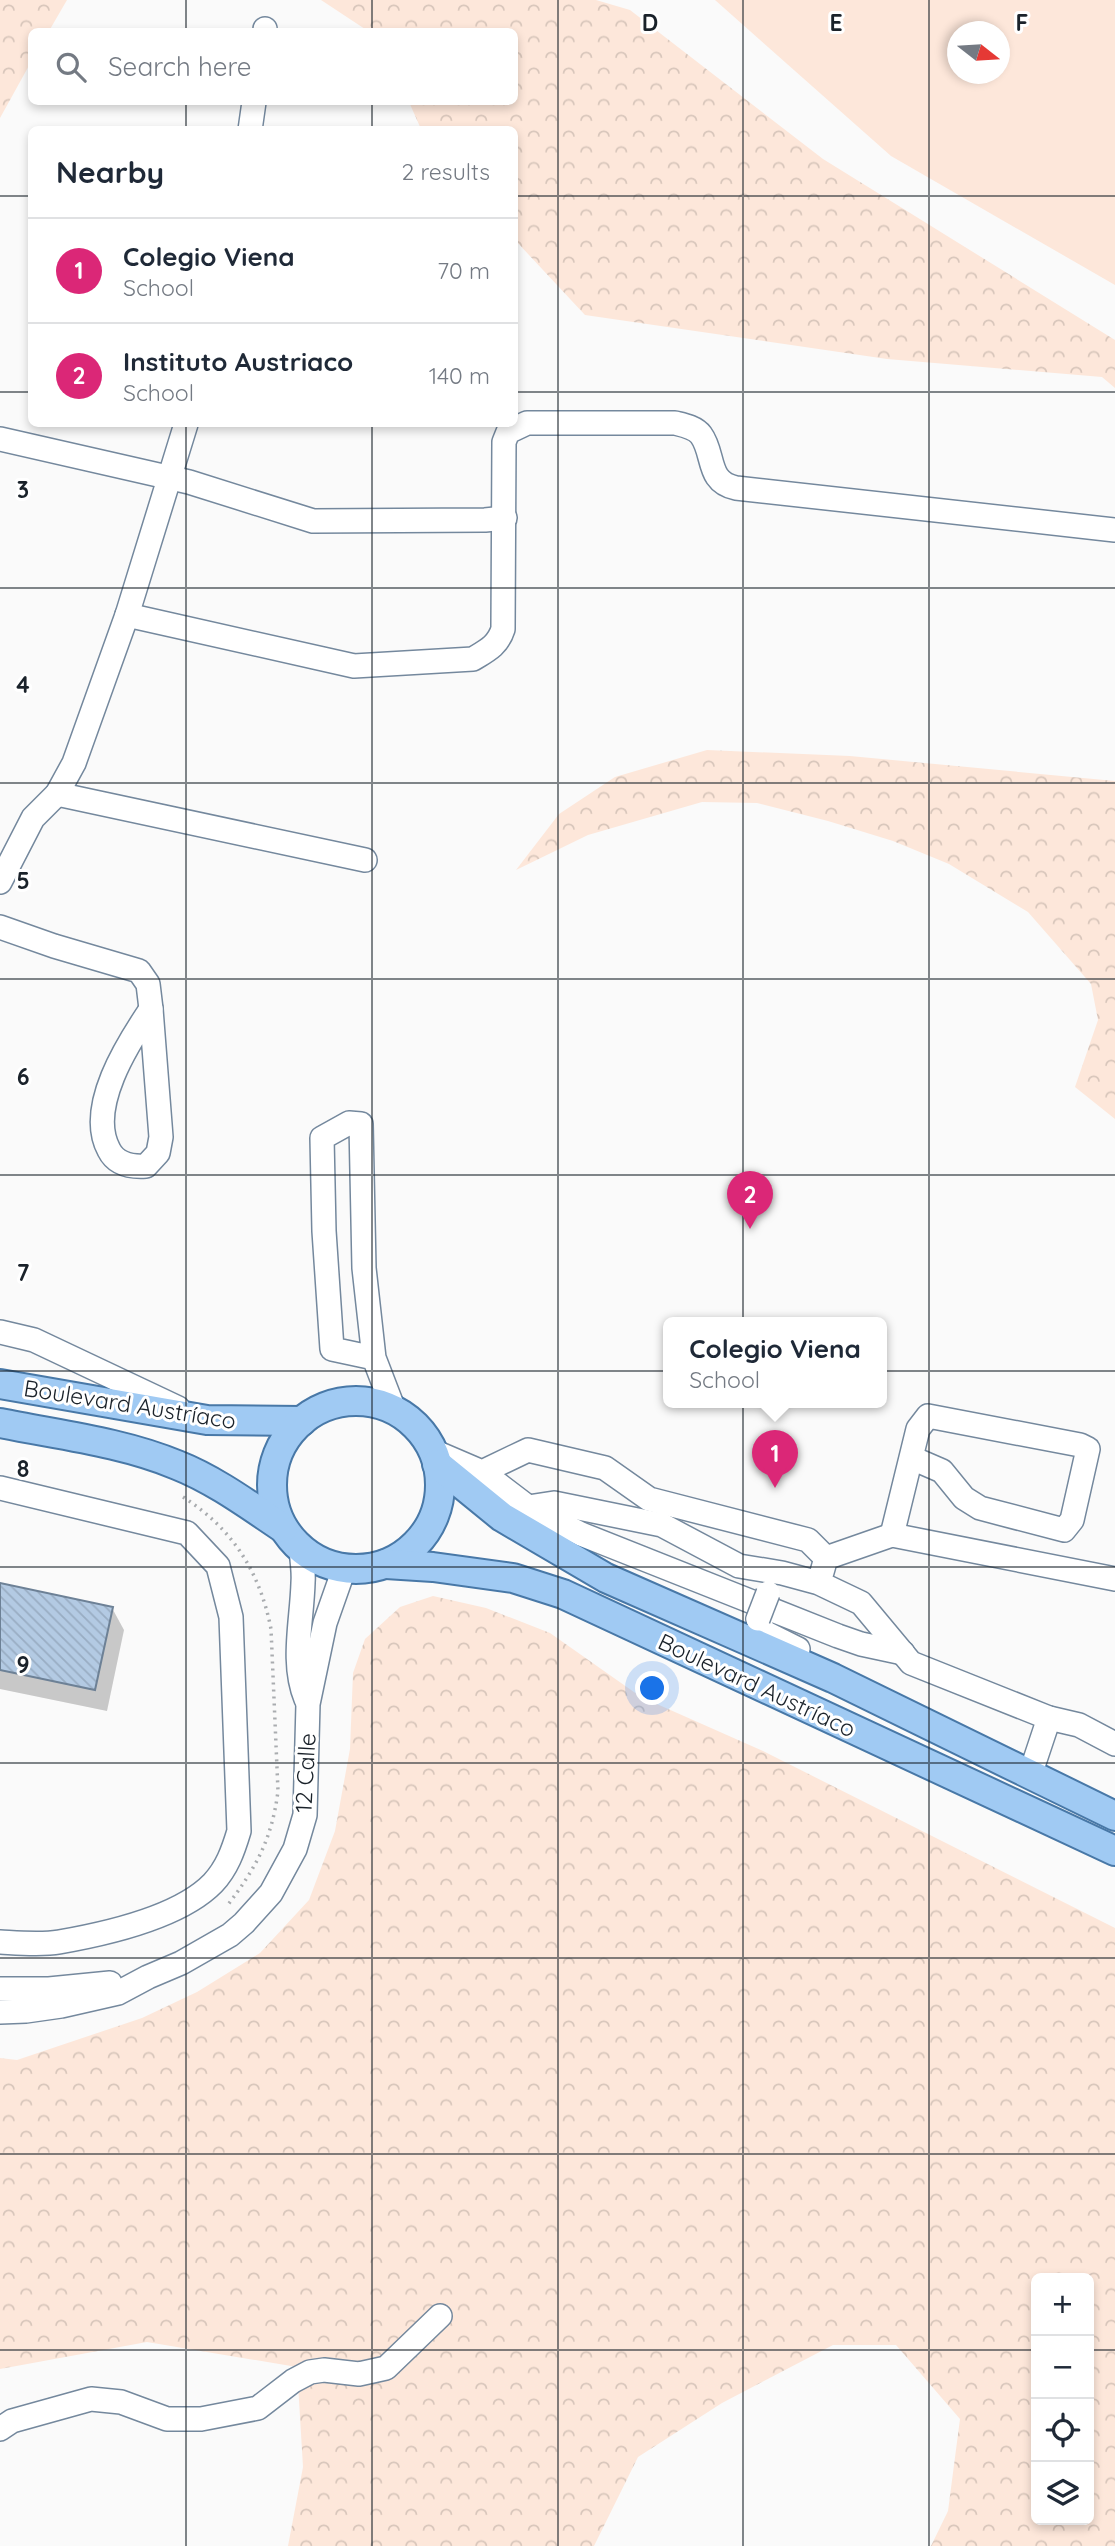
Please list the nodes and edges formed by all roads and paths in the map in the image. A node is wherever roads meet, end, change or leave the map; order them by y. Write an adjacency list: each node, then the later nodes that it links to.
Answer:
1 (254, 105): 2 (street)
2 (251, 126)
3 (518, 426): 9 (street)
4 (185, 427): 7 (street)
5 (516, 427): 8 (street)
6 (0, 439): 7 (street)
7 (170, 478): 8 (street); 10 (street)
8 (505, 518): 10 (street)
9 (1115, 530)
10 (127, 615): 11 (street)
11 (57, 794): 12 (street); 13 (street)
12 (365, 860)
13 (0, 882)
14 (0, 928): 15 (street)
15 (151, 1009): 15 (street)
16 (0, 1332): 20 (street)
17 (374, 1358): 17 (street); 19 (street)
18 (0, 1384): 20 (main road, Boulevard Austríaco)
19 (394, 1410): 21 (main road); 23 (main road)
20 (207, 1420): 21 (main road, Boulevard Austríaco)
21 (302, 1420): 30 (main road)
22 (0, 1423): 30 (main road, Boulevard Austríaco)
23 (435, 1458): 25 (street); 32 (main road); 38 (main road, Boulevard Austríaco)
24 (912, 1458): 24 (street); 29 (street)
25 (482, 1472): 28 (street); 31 (street)
26 (0, 1488): 46 (street)
27 (183, 1497): 45 (path)
28 (528, 1507): 34 (street); 37 (street)
29 (892, 1535): 31 (street); 35 (street)
30 (292, 1539): 33 (main road); 39 (street, 12 Calle)
31 (826, 1558): 36 (street)
32 (386, 1564): 33 (main road); 44 (main road, Boulevard Austríaco)
33 (344, 1569): 39 (street, 12 Calle)
34 (782, 1573): 36 (street); 38 (street, bridge)
35 (1115, 1579)
36 (819, 1583): 37 (street)
37 (903, 1653): 40 (street)
38 (833, 1678): 42 (main road, Boulevard Austríaco)
39 (309, 1704): 47 (street, 12 Calle)
40 (1049, 1718): 41 (street); 42 (street)
41 (1115, 1744)
42 (1030, 1774): 43 (main road, Boulevard Austríaco)
43 (1115, 1816)
44 (1115, 1851)
45 (226, 1907)
46 (0, 1942)
47 (148, 1977): 48 (street, 12 Calle); 49 (street, 12 Calle)
48 (0, 1989)
49 (0, 2012)
50 (440, 2316): 51 (street)
51 (0, 2430)

